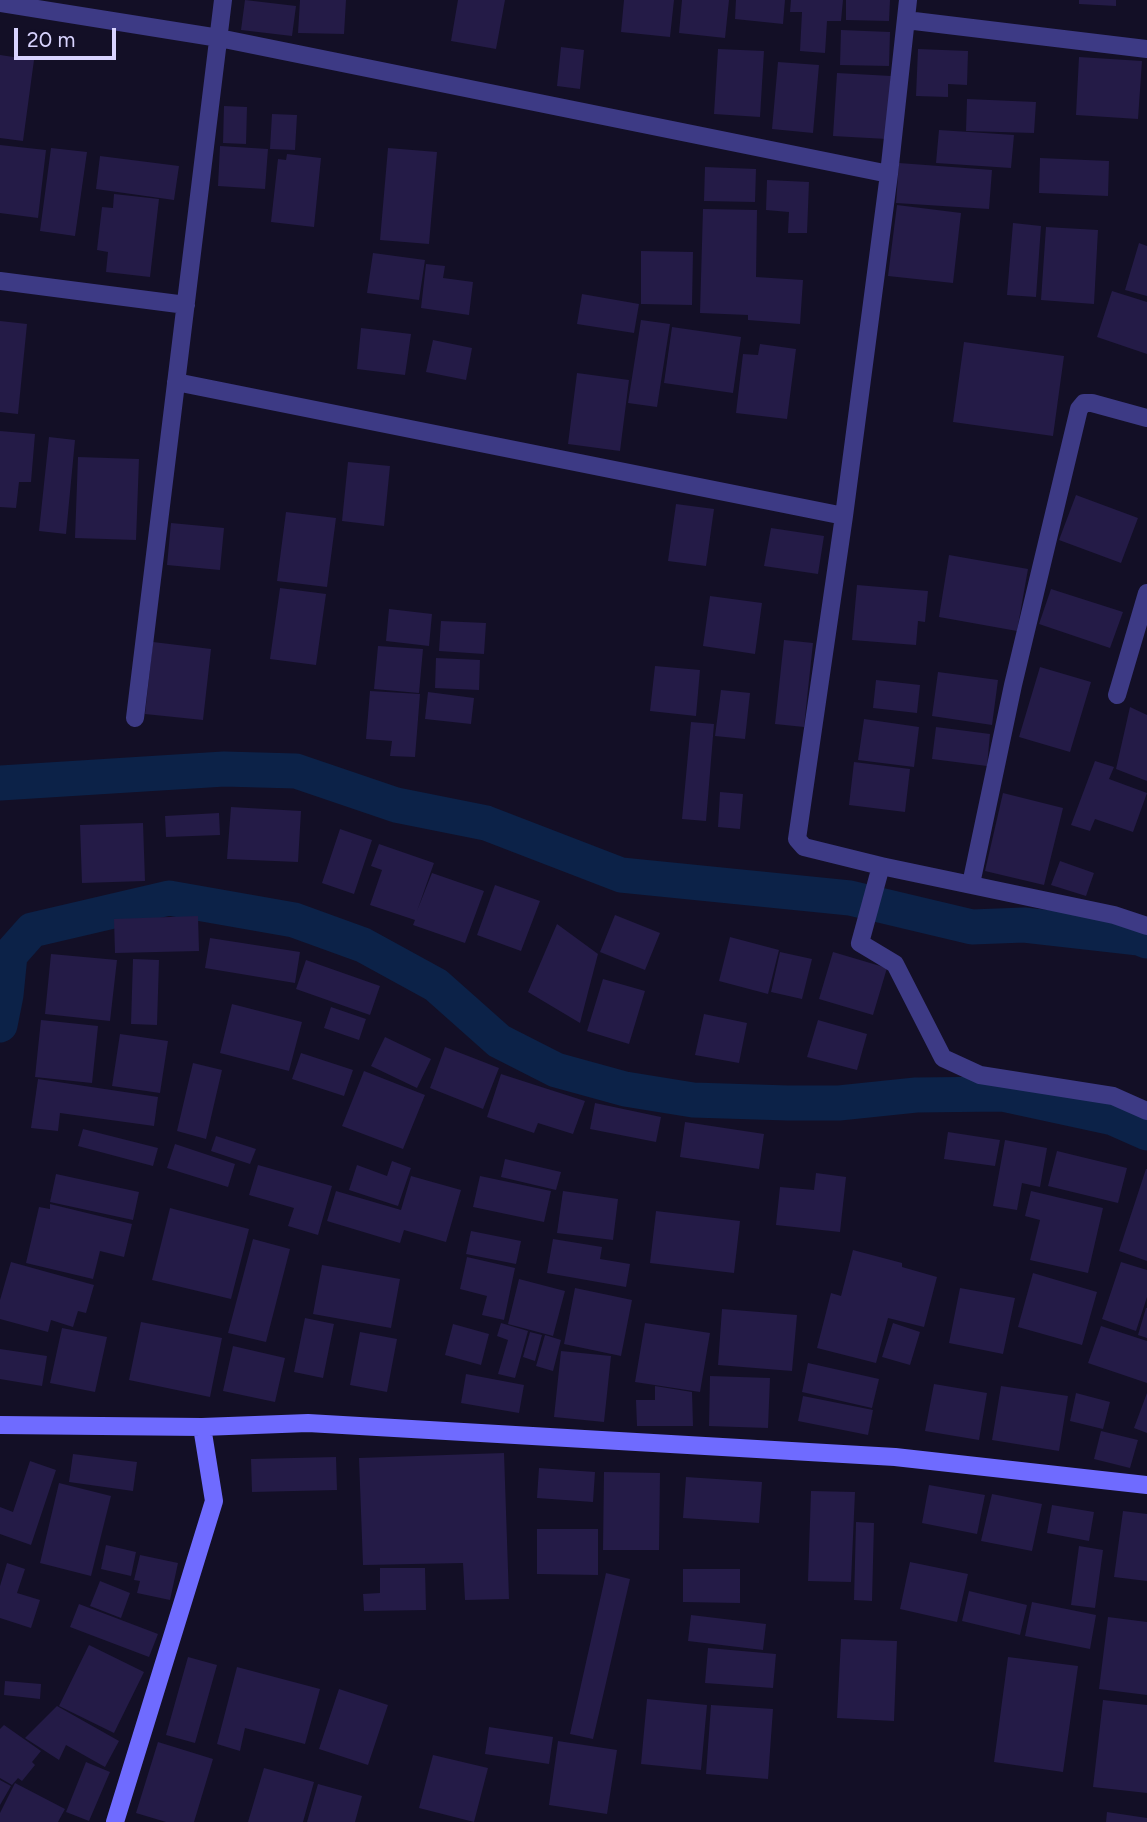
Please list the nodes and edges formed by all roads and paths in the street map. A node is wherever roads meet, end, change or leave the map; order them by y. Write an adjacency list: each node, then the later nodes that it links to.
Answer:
1 (223, 0): 5 (street)
2 (908, 0): 4 (street)
3 (0, 4): 5 (street)
4 (906, 20): 6 (street); 7 (street)
5 (219, 38): 7 (street); 9 (street)
6 (1147, 48)
7 (889, 174): 12 (street)
8 (0, 281): 9 (street)
9 (186, 305): 10 (street)
10 (176, 382): 12 (street); 15 (street)
11 (1147, 418): 17 (street)
12 (844, 516): 16 (street)
13 (1147, 593): 14 (street)
14 (1117, 695)
15 (135, 718)
16 (881, 866): 17 (street); 19 (street)
17 (971, 884): 18 (street)
18 (1147, 926)
19 (1147, 1111)
20 (0, 1424): 21 (main road)
21 (202, 1427): 22 (main road); 23 (main road)
22 (1147, 1485)
23 (115, 1822)

